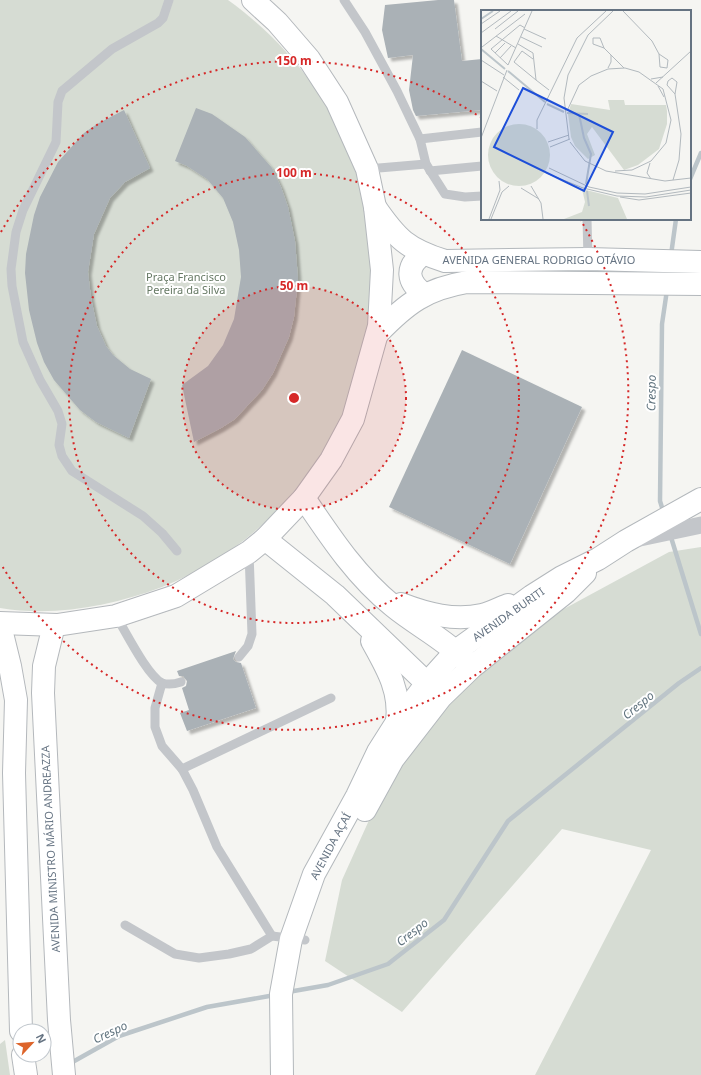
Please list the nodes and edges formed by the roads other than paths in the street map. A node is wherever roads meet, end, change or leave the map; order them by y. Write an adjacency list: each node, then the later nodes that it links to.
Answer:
1 (169, 0): 23 (lane)
2 (254, 0): 8 (main road)
3 (344, 0): 5 (lane)
4 (481, 132): 5 (lane)
5 (420, 139): 7 (lane)
6 (481, 166): 7 (lane)
7 (428, 167): 8 (lane); 9 (lane)
8 (367, 169): 10 (main road)
9 (481, 196)
10 (375, 207): 12 (main road, AVENIDA GENERAL RODRIGO OTÁVIO); 17 (main road)
11 (587, 220): 13 (lane)
12 (423, 254): 13 (main road, AVENIDA GENERAL RODRIGO OTÁVIO); 16 (main road)
13 (588, 259): 14 (main road, AVENIDA GENERAL RODRIGO OTÁVIO)
14 (701, 262)
15 (701, 284): 16 (main road)
16 (424, 294): 17 (main road)
17 (378, 333): 18 (main road)
18 (304, 498): 22 (main road); 25 (main road)
19 (701, 499): 21 (main road, AVENIDA BURITI)
20 (701, 526): 21 (street)
21 (626, 541): 24 (main road, AVENIDA BURITI)
22 (257, 546): 27 (main road); 28 (main road); 32 (lane)
23 (177, 551)
24 (598, 559): 26 (main road, AVENIDA BURITI); 33 (main road, AVENIDA BURITI)
25 (381, 595): 26 (main road); 31 (main road)
26 (532, 596): 31 (main road, AVENIDA BURITI)
27 (116, 616): 30 (main road); 35 (lane)
28 (360, 619): 36 (main road); 38 (main road)
29 (0, 624): 30 (main road); 42 (main road)
30 (54, 625): 45 (main road, AVENIDA MINISTRO MÁRIO ANDREAZZA)
31 (456, 651): 33 (main road); 36 (main road, AVENIDA BURITI)
32 (239, 657)
33 (472, 667): 36 (main road, AVENIDA BURITI)
34 (181, 682): 35 (lane)
35 (162, 683): 39 (lane)
36 (434, 690): 38 (main road, AVENIDA AÇAÍ); 41 (main road, AVENIDA AÇAÍ)
37 (332, 698): 39 (lane)
38 (397, 722): 41 (main road, AVENIDA AÇAÍ)
39 (182, 769): 41 (lane)
40 (125, 925): 41 (lane)
41 (289, 938): 46 (main road, AVENIDA AÇAÍ); 47 (main road, AVENIDA AÇAÍ)
42 (21, 1023)
43 (24, 1063): 44 (main road)
44 (26, 1075)
45 (64, 1075)
46 (282, 1075)
47 (296, 1075)

